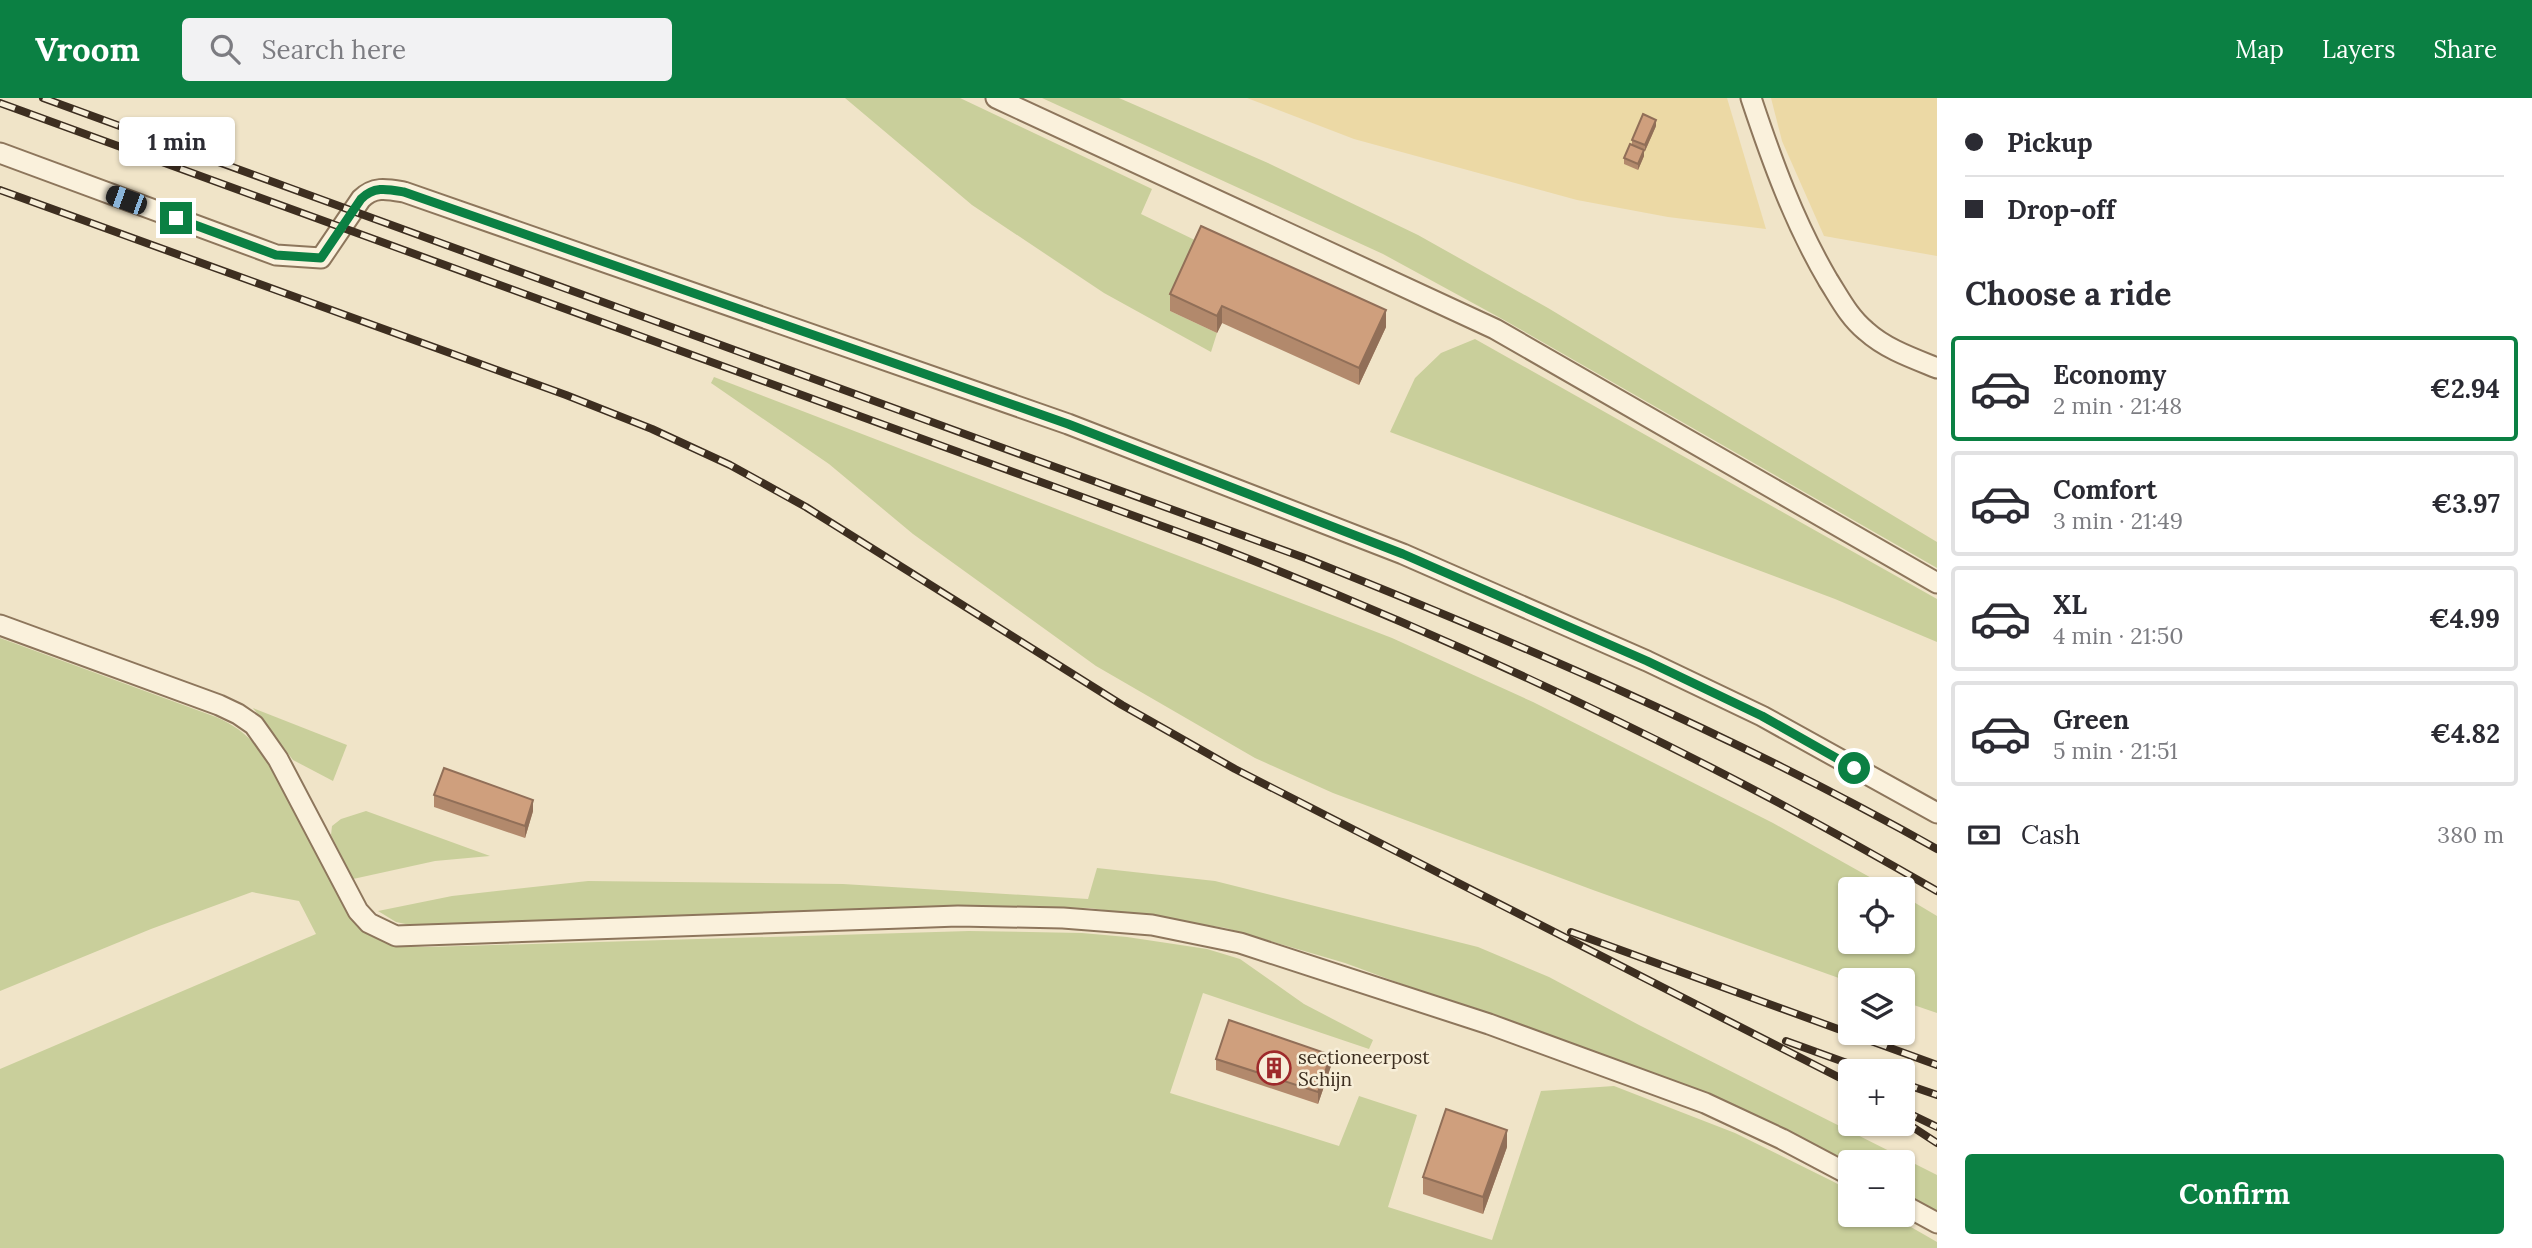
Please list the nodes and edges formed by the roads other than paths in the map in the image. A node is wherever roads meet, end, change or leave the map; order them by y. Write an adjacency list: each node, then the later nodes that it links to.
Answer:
1 (996, 98): 5 (lane)
2 (1751, 98): 4 (lane)
3 (0, 153): 7 (lane)
4 (1937, 368)
5 (1937, 583)
6 (0, 625): 8 (lane)
7 (1937, 813)
8 (1838, 1169)
9 (1915, 1210): 10 (lane)
10 (1937, 1223)

